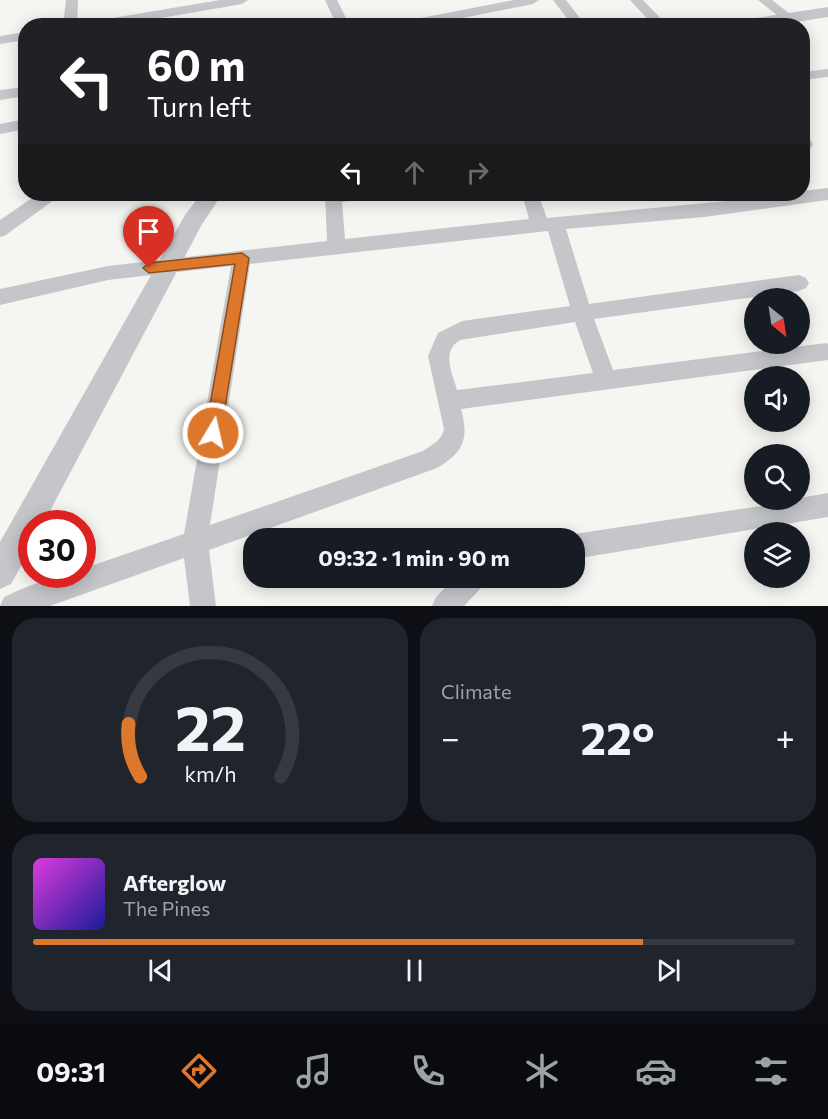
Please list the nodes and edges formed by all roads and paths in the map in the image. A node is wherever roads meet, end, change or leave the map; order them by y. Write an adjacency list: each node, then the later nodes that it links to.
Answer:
1 (72, 0): 10 (street)
2 (243, 0): 11 (street)
3 (331, 0): 12 (street)
4 (533, 0): 13 (street)
5 (559, 0): 14 (street)
6 (636, 0): 15 (street)
7 (764, 0): 9 (street)
8 (828, 12): 9 (street)
9 (788, 17): 16 (street)
10 (71, 18)
11 (136, 18)
12 (340, 18)
13 (441, 18)
14 (574, 18)
15 (654, 18)
16 (782, 18)
17 (18, 37): 18 (street)
18 (0, 40)
19 (828, 73): 20 (street)
20 (810, 75)
21 (18, 92): 22 (street)
22 (0, 95)
23 (18, 126): 24 (street)
24 (0, 129)
25 (828, 194): 26 (street)
26 (810, 197)
27 (38, 201): 33 (street)
28 (207, 201): 36 (street)
29 (333, 201): 34 (street)
30 (534, 201): 32 (street)
31 (780, 201): 32 (street)
32 (548, 224): 34 (street); 39 (street)
33 (0, 230)
34 (336, 247): 35 (street)
35 (242, 258): 36 (street); 44 (street)
36 (170, 266): 38 (street); 46 (street)
37 (799, 283): 39 (street)
38 (0, 297)
39 (582, 313): 41 (street); 42 (street)
40 (826, 352): 41 (street)
41 (606, 381): 42 (street)
42 (449, 401): 44 (street)
43 (828, 505): 45 (street)
44 (195, 542): 48 (street); 49 (street)
45 (585, 545)
46 (0, 573)
47 (463, 588): 50 (street)
48 (13, 606)
49 (203, 606)
50 (445, 606)

